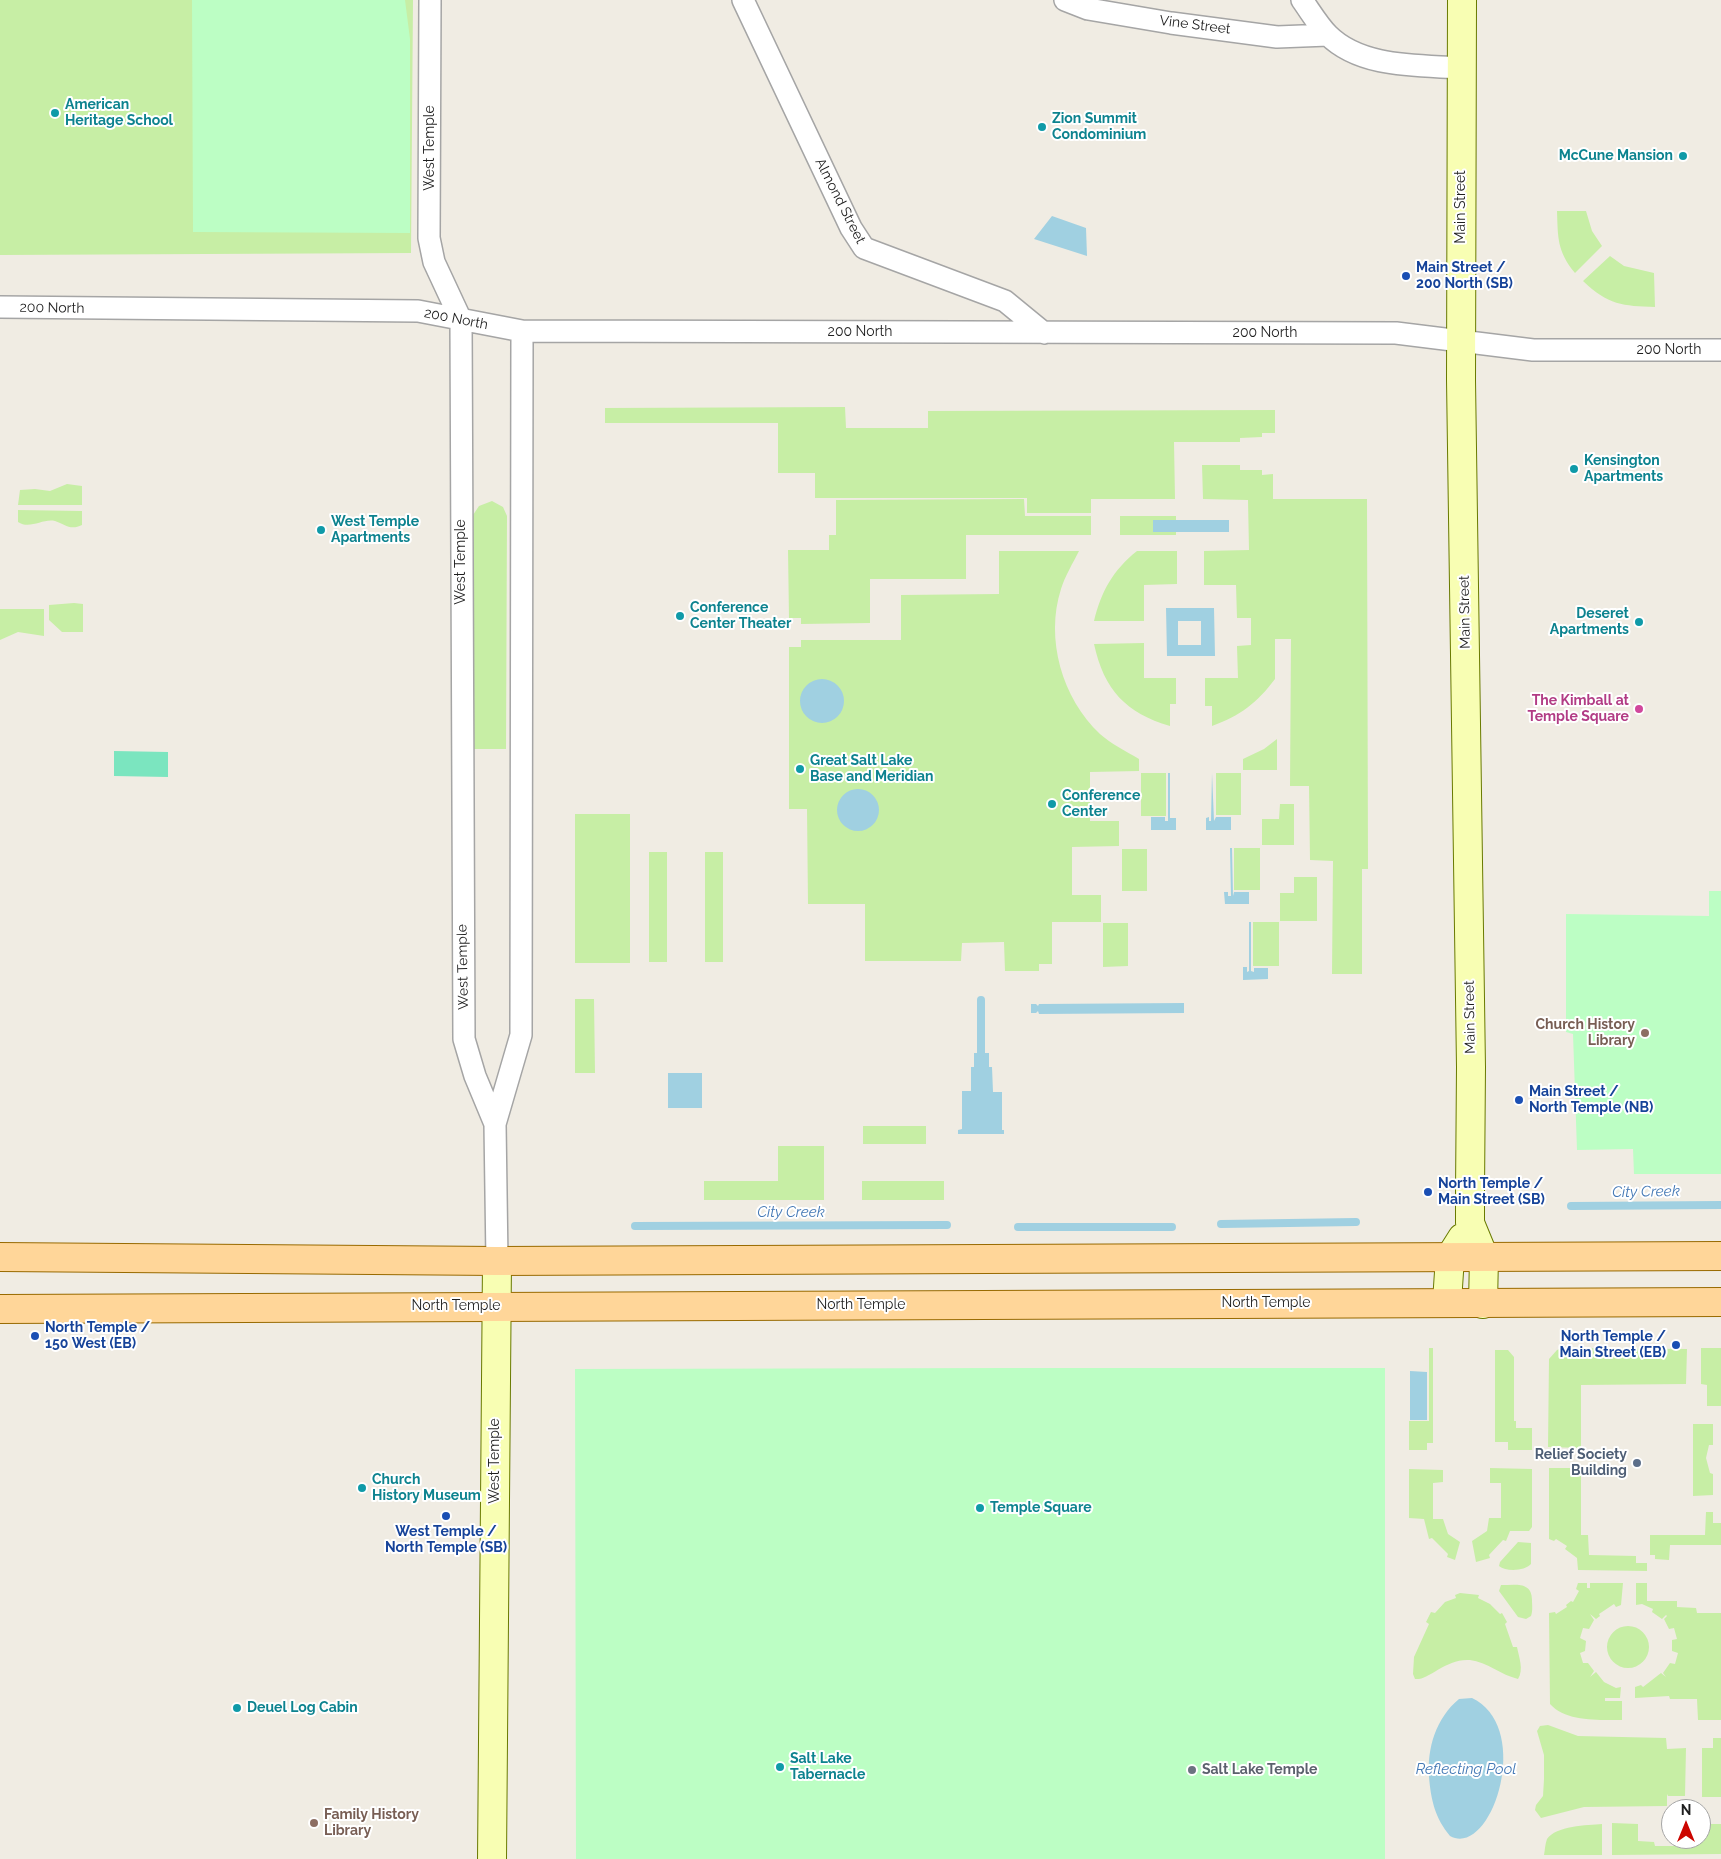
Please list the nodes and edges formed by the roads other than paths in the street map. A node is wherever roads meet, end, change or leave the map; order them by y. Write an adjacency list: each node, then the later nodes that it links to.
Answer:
1 (430, 0): 9 (street, West Temple)
2 (743, 0): 11 (street, Almond Street)
3 (1065, 0): 6 (street, Vine Street)
4 (1302, 0): 6 (street)
5 (1462, 0): 7 (street, Main Street)
6 (1328, 35): 7 (street)
7 (1461, 68): 12 (street, Main Street)
8 (0, 307): 9 (street, 200 North)
9 (460, 320): 10 (street, 200 North); 14 (street, West Temple)
10 (522, 331): 11 (street, 200 North); 14 (street, West Temple)
11 (1044, 332): 12 (street, 200 North)
12 (1462, 341): 13 (street, 200 North); 15 (street, Main Street)
13 (1721, 350)
14 (495, 1124): 20 (street, West Temple)
15 (1470, 1223): 17 (street); 18 (street, Main Street)
16 (1721, 1256): 18 (main road)
17 (1450, 1257): 18 (main road); 20 (main road); 21 (street)
18 (1484, 1257): 23 (street, Main Street)
19 (0, 1258): 20 (main road)
20 (497, 1261): 24 (street, West Temple)
21 (1447, 1302): 23 (main road, North Temple); 24 (main road, North Temple)
22 (1721, 1302): 23 (main road, North Temple)
23 (1482, 1304)
24 (497, 1306): 25 (main road, North Temple); 26 (street, West Temple)
25 (0, 1309)
26 (492, 1859)

